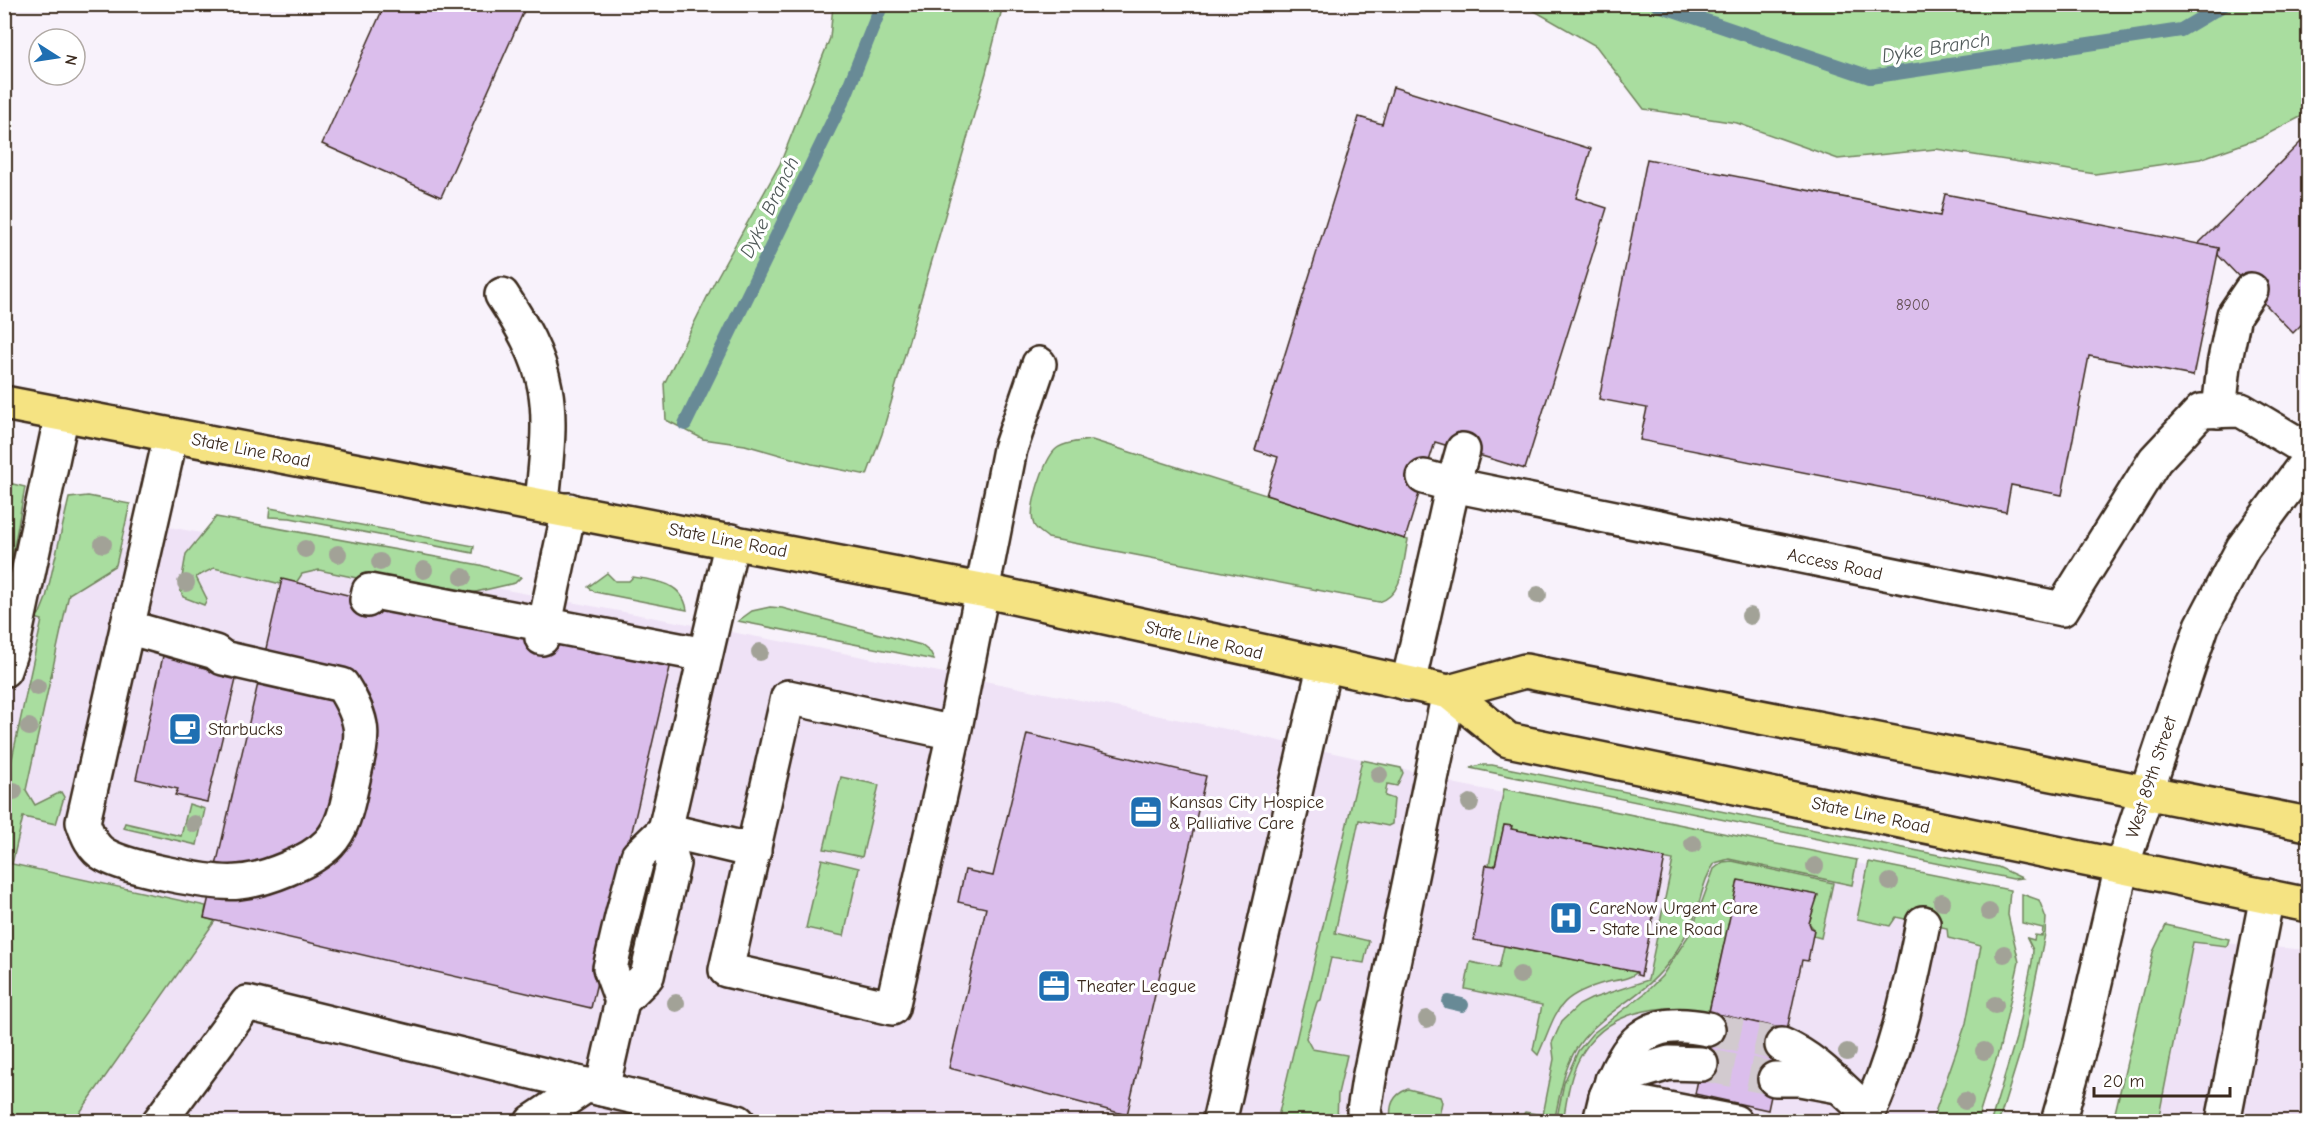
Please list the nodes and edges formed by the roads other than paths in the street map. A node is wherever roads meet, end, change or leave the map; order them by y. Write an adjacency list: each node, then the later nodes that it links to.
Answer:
1 (2251, 290): 5 (street)
2 (502, 295): 12 (street)
3 (1039, 364): 14 (street)
4 (4, 403): 6 (main road, State Line Road)
5 (2219, 411): 9 (street, Access Road); 11 (street, Access Road)
6 (62, 414): 7 (main road, State Line Road); 20 (street)
7 (171, 435): 12 (main road, State Line Road); 16 (street)
8 (1463, 450): 11 (street)
9 (2308, 450)
10 (2308, 460): 24 (street, West 89th Street)
11 (1439, 481): 21 (street)
12 (555, 507): 13 (main road, State Line Road); 17 (street)
13 (732, 540): 14 (main road, State Line Road); 18 (street)
14 (981, 590): 19 (main road, State Line Road); 23 (street)
15 (367, 600): 17 (street)
16 (128, 627): 16 (street)
17 (543, 631): 18 (street)
18 (705, 655): 26 (street)
19 (1324, 667): 21 (main road, State Line Road); 43 (street)
20 (4, 670)
21 (1408, 684): 22 (main road, State Line Road)
22 (1449, 692): 24 (main road, State Line Road); 28 (main road, State Line Road); 44 (street)
23 (954, 733): 27 (street); 27 (street)
24 (2146, 792): 25 (main road, State Line Road); 28 (street, West 89th Street)
25 (2308, 824)
26 (665, 830): 27 (street); 37 (street)
27 (754, 850)
28 (2122, 866): 29 (main road, State Line Road); 46 (street, West 89th Street)
29 (2267, 897): 30 (main road, State Line Road); 47 (street)
30 (2308, 905)
31 (1923, 923): 39 (street)
32 (1708, 1029): 38 (street)
33 (1782, 1045): 36 (street)
34 (1701, 1064): 38 (street)
35 (1775, 1078): 36 (street)
36 (1838, 1086): 39 (street)
37 (595, 1087): 40 (street); 41 (street); 42 (street)
38 (1606, 1099): 45 (street)
39 (1866, 1117)
40 (159, 1122)
41 (532, 1122)
42 (738, 1122)
43 (1219, 1122)
44 (1366, 1122)
45 (1735, 1122)
46 (2058, 1122)
47 (2223, 1122)

